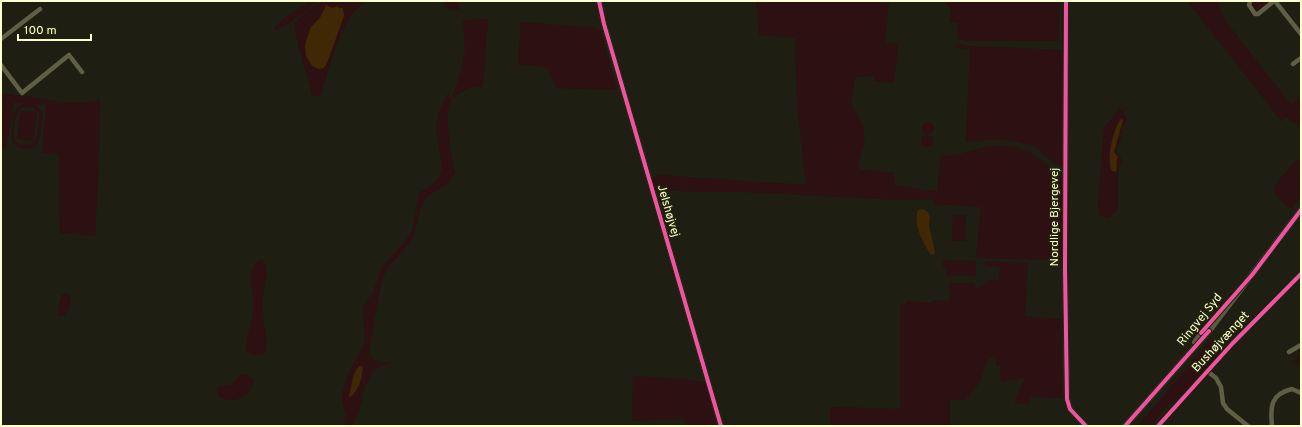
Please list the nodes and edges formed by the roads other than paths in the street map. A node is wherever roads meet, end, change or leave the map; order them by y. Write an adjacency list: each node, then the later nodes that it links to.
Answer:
1 (599, 1): 18 (street, Jelshøjvej)
2 (1066, 1): 19 (street, Nordlige Bjergevej)
3 (1250, 1): 4 (street)
4 (1274, 1): 6 (street)
5 (40, 9): 7 (street)
6 (1301, 34)
7 (1, 39)
8 (1301, 58): 9 (street)
9 (1293, 64)
10 (1, 65): 11 (street)
11 (82, 72)
12 (1301, 210): 20 (main road, Ringvej Syd)
13 (1301, 274): 16 (street, Bushøjvænget)
14 (1301, 345): 15 (street)
15 (1289, 352)
16 (1207, 371): 21 (street, Bushøjvænget); 22 (street)
17 (1301, 393): 23 (street)
18 (721, 426)
19 (1086, 426)
20 (1125, 426)
21 (1158, 426)
22 (1248, 426)
23 (1272, 426)

